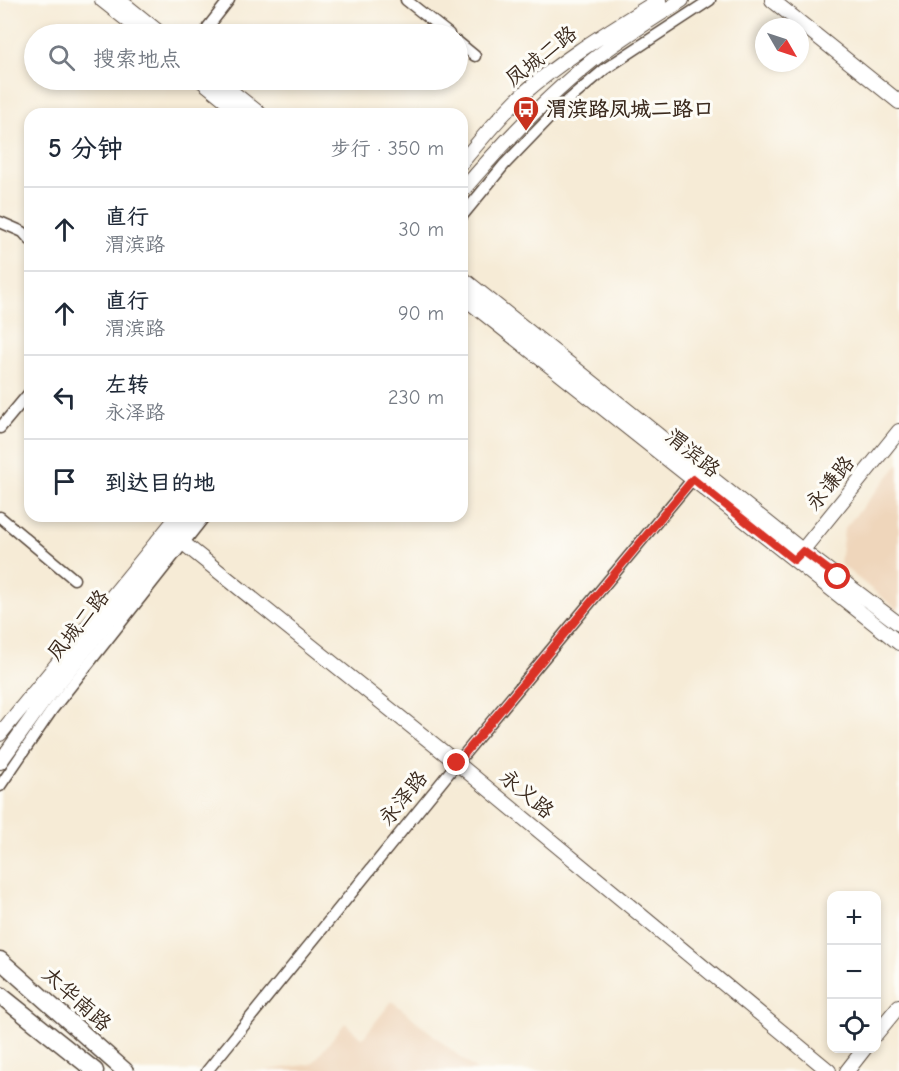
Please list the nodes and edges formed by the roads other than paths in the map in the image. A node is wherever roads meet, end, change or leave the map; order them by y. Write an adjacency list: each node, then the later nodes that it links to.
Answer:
1 (102, 0): 9 (street)
2 (119, 0): 10 (street)
3 (229, 0): 11 (street)
4 (406, 0): 12 (street)
5 (659, 0): 20 (street, 凤城二路)
6 (682, 0): 21 (street, 凤城二路)
7 (710, 0): 22 (street)
8 (772, 0): 17 (street)
9 (132, 24)
10 (149, 24)
11 (210, 24)
12 (436, 24)
13 (468, 50): 14 (street)
14 (475, 56)
15 (213, 90): 18 (street)
16 (230, 90): 19 (street)
17 (899, 102)
18 (236, 108)
19 (252, 108)
20 (468, 155)
21 (468, 184)
22 (468, 209)
23 (0, 222): 24 (street)
24 (24, 233)
25 (468, 283): 30 (street, 渭滨路)
26 (468, 301): 30 (street, 渭滨路)
27 (24, 399): 28 (street)
28 (0, 428)
29 (899, 430): 36 (street, 永谦路)
30 (697, 474): 36 (street, 渭滨路); 42 (street, 永泽路)
31 (0, 517): 37 (street)
32 (177, 522): 35 (street, 凤城二路)
33 (187, 522): 35 (street, 凤城二路)
34 (196, 522): 35 (street)
35 (175, 536): 40 (street, 凤城二路); 41 (street, 凤城二路); 42 (street, 永义路); 43 (street)
36 (798, 555): 38 (street, 渭滨路); 39 (street, 渭滨路)
37 (74, 579)
38 (899, 624)
39 (899, 643)
40 (0, 734)
41 (0, 762)
42 (457, 763): 51 (street, 永泽路); 52 (street, 永义路)
43 (0, 786)
44 (0, 960): 50 (main road, 太华南路)
45 (0, 995): 49 (main road, 太华南路)
46 (899, 1006): 47 (street)
47 (881, 1028)
48 (861, 1053): 53 (street)
49 (95, 1071)
50 (125, 1071)
51 (207, 1071)
52 (829, 1071)
53 (847, 1071)

